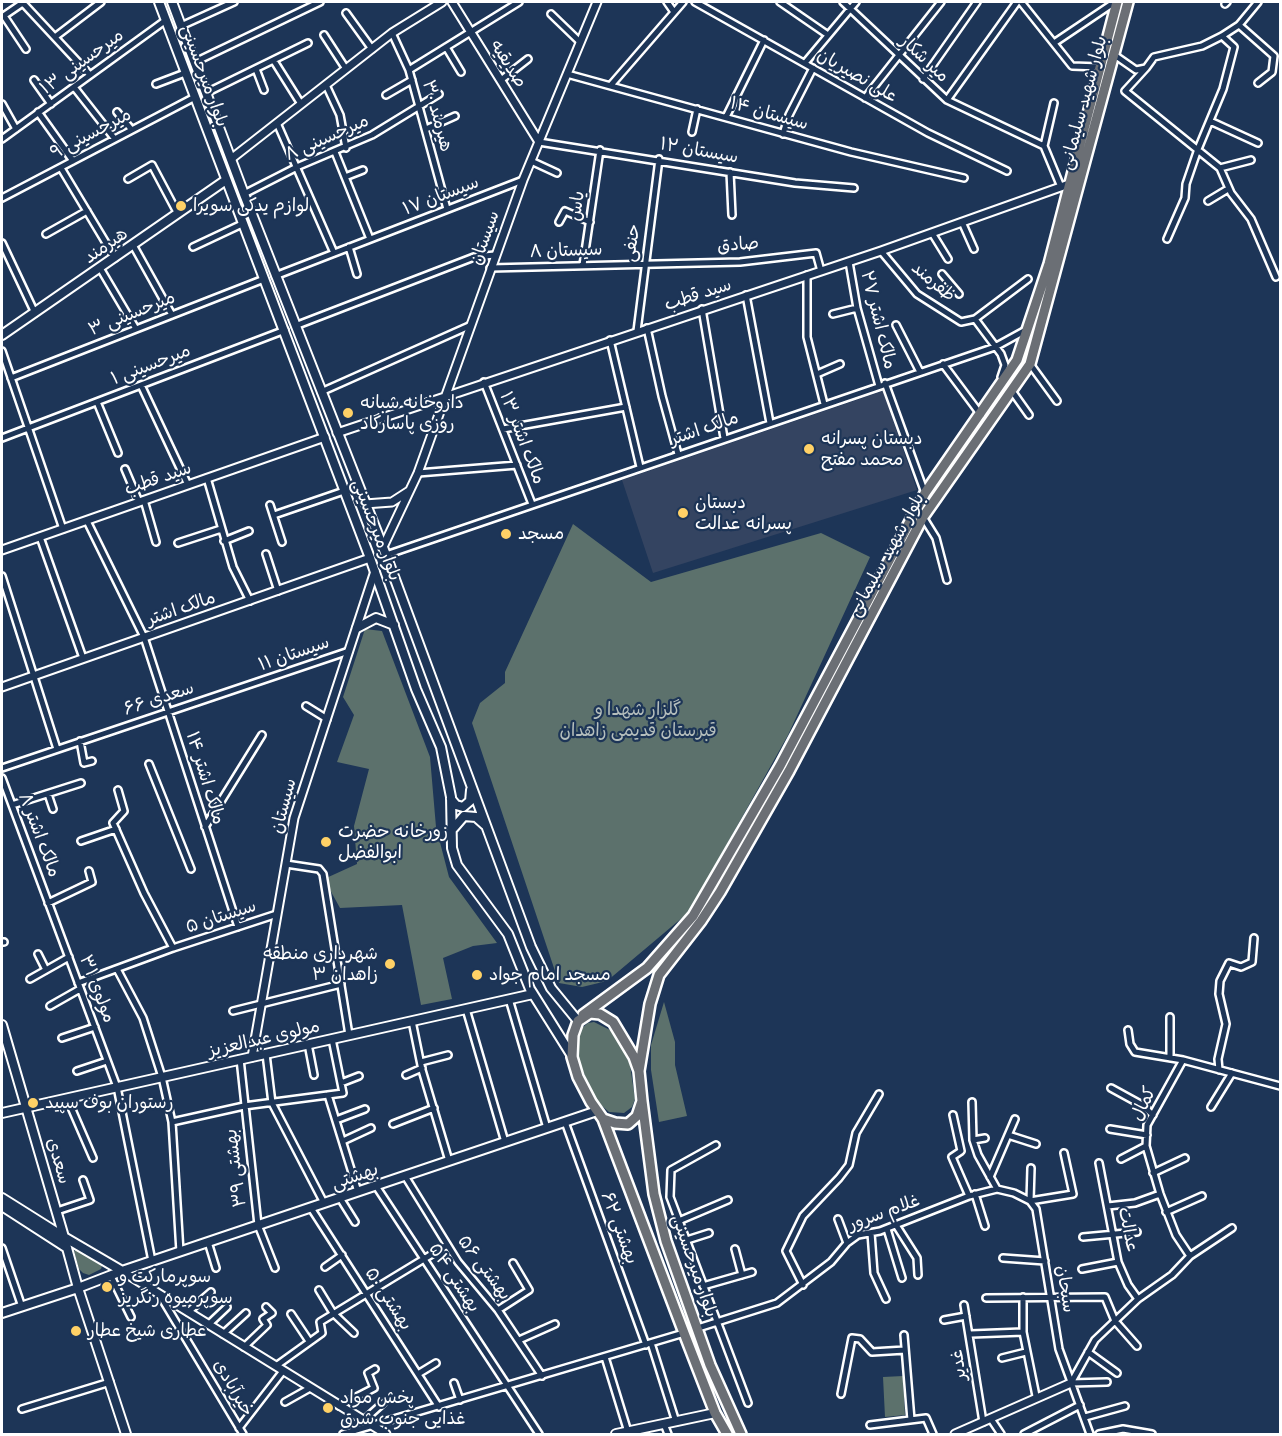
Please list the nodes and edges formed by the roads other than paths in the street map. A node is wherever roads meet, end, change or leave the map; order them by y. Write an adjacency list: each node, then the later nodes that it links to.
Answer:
1 (24, 2): 27 (street); 36 (street)
2 (101, 2): 36 (street)
3 (159, 2): 28 (main road, بلوار میرحسینی)
4 (172, 2): 30 (main road, بلوار میرحسینی)
5 (234, 2): 30 (street)
6 (320, 2): 48 (street)
7 (442, 2): 32 (street)
8 (453, 2): 31 (street, صدیقیه)
9 (519, 2): 31 (street)
10 (597, 2): 38 (street, سیستان)
11 (667, 2): 24 (street)
12 (683, 2): 24 (street)
13 (695, 2): 37 (street, علی نصیریان)
14 (780, 2): 34 (street)
15 (843, 2): 23 (street, میر شکار)
16 (856, 2): 23 (street)
17 (941, 2): 45 (street)
18 (977, 2): 60 (street)
19 (1019, 2): 40 (street); 75 (street)
20 (1116, 2): 40 (street); 51 (main road, بلوار شهید سلیمانی)
21 (1128, 2): 44 (main road, بلوار شهید سلیمانی)
22 (1258, 2): 29 (street)
23 (850, 9): 34 (street); 45 (street, میر شکار)
24 (674, 12): 67 (street)
25 (346, 13): 43 (street)
26 (551, 15): 38 (street)
27 (3, 16): 42 (street)
28 (166, 20): 57 (main road, بلوار میرحسینی); 59 (street, میرحسینی ۱۳)
29 (1239, 25): 35 (street); 64 (street)
30 (181, 26): 48 (main road, بلوار میرحسینی)
31 (471, 32): 41 (street); 63 (street, صدیقیه)
32 (392, 33): 43 (street); 55 (street, هیرمند ۳۰)
33 (324, 35): 54 (street)
34 (828, 35): 49 (street)
35 (1222, 36): 52 (street); 88 (street)
36 (55, 37): 59 (street)
37 (764, 40): 49 (street, علی نصیریان); 87 (street)
38 (580, 42): 58 (street, سیستان)
39 (308, 43): 47 (street)
40 (1054, 43): 51 (street)
41 (446, 47): 55 (street); 56 (street)
42 (26, 49)
43 (372, 49): 54 (street)
44 (1113, 54): 52 (street); 186 (main road, بلوار شهید سلیمانی)
45 (897, 55): 60 (street, میر شکار); 74 (street)
46 (528, 59): 63 (street)
47 (274, 61): 53 (street); 79 (street)
48 (195, 62): 70 (main road, بلوار میرحسینی)
49 (805, 63): 50 (street, علی نصیریان)
50 (813, 68): 74 (street, علی نصیریان); 94 (street)
51 (1100, 68): 121 (main road, بلوار شهید سلیمانی)
52 (1146, 68): 101 (street)
53 (256, 69): 69 (street); 70 (street)
54 (346, 69): 66 (street)
55 (409, 70): 62 (street, هیرمند ۳۰)
56 (461, 72)
57 (185, 73): 65 (street); 73 (main road, بلوار میرحسینی)
58 (567, 74): 67 (street, سیستان ۱۴); 97 (street, سیستان)
59 (90, 75): 68 (street, میرحسینی ۱۳)
60 (923, 79): 75 (street, میر شکار)
61 (34, 80): 78 (street)
62 (412, 80): 72 (street); 80 (street, هیرمند ۳۰)
63 (501, 80): 97 (street, صدیقیه)
64 (1258, 83)
65 (156, 84)
66 (326, 85): 79 (street); 100 (street)
67 (611, 85): 82 (street, سیستان ۱۴)
68 (74, 87): 78 (street, میرحسینی ۱۳); 95 (street)
69 (264, 90)
70 (206, 93): 81 (main road, بلوار میرحسینی)
71 (439, 94): 80 (street, میرحسینی ۸)
72 (386, 95)
73 (195, 98): 85 (main road, بلوار میرحسینی); 91 (street, میرحسینی ۹)
74 (865, 98): 113 (street, علی نصیریان)
75 (947, 100): 99 (street, میر شکار)
76 (1054, 103): 99 (street)
77 (2, 104): 90 (street)
78 (51, 104): 83 (street, میرحسینی ۱۳)
79 (301, 104): 89 (street)
80 (419, 104): 92 (street, هیرمند ۳۰); 100 (street, میرحسینی ۸)
81 (212, 108): 85 (main road); 104 (main road, بلوار میرحسینی)
82 (697, 109): 87 (street, سیستان ۱۴); 93 (street)
83 (38, 112): 90 (street, میرحسینی ۱۳); 107 (street)
84 (117, 112): 91 (street)
85 (200, 112): 119 (main road, بلوار میرحسینی)
86 (455, 116): 92 (street)
87 (726, 117): 94 (street, سیستان ۱۴)
88 (1210, 121): 98 (street); 101 (street)
89 (278, 123): 104 (street); 109 (street)
90 (15, 129): 96 (street, میرحسینی ۱۳)
91 (131, 129): 95 (street, میرحسینی ۹)
92 (426, 129): 127 (street, هیرمند ۳۰)
93 (692, 132)
94 (783, 134): 117 (street, سیستان ۱۴)
95 (114, 138): 107 (street, میرحسینی ۹)
96 (2, 139)
97 (540, 142): 102 (street, سیستان ۱۲); 108 (street, سیستان)
98 (1258, 142)
99 (1044, 146): 121 (street)
100 (346, 148): 103 (street, میرحسینی ۸)
101 (1198, 149): 111 (street); 138 (street)
102 (600, 150): 105 (street, سیستان ۱۲); 132 (street, یاس)
103 (335, 152): 109 (street, میرحسینی ۸); 116 (street)
104 (231, 159): 124 (main road, بلوار میرحسینی)
105 (659, 159): 114 (street, سیستان ۱۲); 150 (street, حنفی)
106 (1251, 160): 111 (street)
107 (73, 161): 110 (street, میرحسینی ۹)
108 (531, 161): 115 (street); 120 (street, سیستان)
109 (298, 166): 124 (street, میرحسینی ۸); 145 (street)
110 (61, 168): 125 (street, میرحسینی ۹); 128 (street)
111 (1220, 168): 123 (street)
112 (363, 170): 116 (street)
113 (1007, 171)
114 (730, 172): 122 (street, سیستان ۱۲); 130 (street)
115 (557, 173)
116 (345, 177): 137 (street)
117 (964, 178)
118 (128, 179): 129 (street)
119 (226, 180): 129 (main road, هیرمند); 134 (main road, بلوار میرحسینی)
120 (523, 180): 127 (street, سیستان ۱۷); 146 (street, سیستان)
121 (1065, 185): 133 (street, سید قطب); 173 (main road, بلوار شهید سلیمانی)
122 (854, 188)
123 (1228, 189): 126 (street); 159 (street)
124 (244, 194): 158 (main road, بلوار میرحسینی)
125 (2, 198)
126 (1209, 201)
127 (447, 209): 137 (street, سیستان ۱۷)
128 (87, 211): 136 (street); 147 (street)
129 (178, 214): 140 (main road, هیرمند)
130 (732, 214)
131 (559, 222): 132 (street)
132 (590, 222): 151 (street, یاس)
133 (962, 222): 135 (street, سید قطب); 143 (street)
134 (242, 224): 142 (street); 160 (main road, بلوار میرحسینی)
135 (932, 233): 144 (street, سید قطب); 148 (street)
136 (46, 234)
137 (370, 239): 141 (street, سیستان ۱۷)
138 (1167, 239)
139 (2, 243): 166 (street)
140 (134, 245): 147 (main road, هیرمند); 168 (street)
141 (349, 247): 145 (street, سیستان ۱۷); 155 (street)
142 (193, 248)
143 (974, 249)
144 (881, 251): 149 (street, سید قطب); 169 (street, ظفرمند)
145 (334, 253): 158 (street, سیستان ۱۷)
146 (495, 255): 153 (street, سیستان); 171 (street)
147 (115, 258): 152 (main road, هیرمند)
148 (948, 258)
149 (849, 262): 154 (street, سید قطب); 164 (street, مالک اشتر ۲۷)
150 (644, 264): 151 (street, سیستان ۸); 154 (street, صادق); 177 (street, حنفی)
151 (583, 265): 153 (street, سیستان ۸)
152 (100, 268): 166 (main road, هیرمند); 175 (street)
153 (490, 268): 172 (street, سیستان)
154 (821, 271): 157 (street, سید قطب)
155 (357, 274)
156 (942, 274): 162 (street)
157 (807, 275): 163 (street, سید قطب); 188 (street)
158 (275, 276): 171 (main road, بلوار میرحسینی)
159 (1276, 277)
160 (264, 279): 168 (street, میرحسینی ۳); 176 (main road, بلوار میرحسینی)
161 (1028, 279): 169 (street)
162 (959, 294)
163 (746, 295): 165 (street, سید قطب); 204 (street)
164 (857, 308): 167 (street); 193 (street, مالک اشتر ۲۷)
165 (702, 309): 174 (street, سید قطب); 210 (street)
166 (35, 313): 178 (main road, هیرمند)
167 (833, 314)
168 (172, 315): 175 (street, میرحسینی ۳)
169 (975, 319): 180 (street)
170 (896, 325): 187 (street)
171 (295, 326): 182 (main road, بلوار میرحسینی)
172 (469, 326): 195 (street); 196 (street, سیستان)
173 (1029, 327): 180 (street, مالک اشتر); 197 (main road, بلوار شهید سلیمانی)
174 (647, 328): 177 (street, سید قطب); 212 (street)
175 (136, 329): 189 (street, میرحسینی ۳)
176 (285, 330): 183 (main road, بلوار میرحسینی); 192 (street, میرحسینی ۱)
177 (637, 331): 179 (street, سید قطب)
178 (2, 335)
179 (610, 340): 190 (street, سید قطب); 201 (street)
180 (995, 347): 185 (street, مالک اشتر); 197 (street)
181 (2, 351): 189 (street)
182 (309, 359): 183 (main road); 195 (main road, بلوار میرحسینی)
183 (297, 363): 208 (main road, بلوار میرحسینی)
184 (840, 364): 188 (street)
185 (943, 364): 187 (street, مالک اشتر); 202 (street)
186 (1030, 364): 194 (main road, بلوار شهید سلیمانی); 198 (street)
187 (920, 372): 191 (street, مالک اشتر)
188 (817, 374): 200 (street)
189 (11, 378): 205 (street)
190 (484, 382): 196 (street, سید قطب); 206 (street, مالک اشتر ۱۳)
191 (885, 383): 193 (street, مالک اشتر); 221 (street)
192 (141, 385): 199 (street, میرحسینی ۱); 218 (street)
193 (879, 386): 200 (street, مالک اشتر)
194 (1012, 391): 203 (street); 227 (main road, بلوار شهید سلیمانی)
195 (321, 392): 207 (main road, بلوار میرحسینی)
196 (445, 397): 207 (street, سید قطب); 216 (street, سیستان)
197 (991, 401): 202 (main road, بلوار شهید سلیمانی)
198 (1057, 401)
199 (97, 402): 205 (street, میرحسینی ۱); 211 (street)
200 (824, 404): 204 (street, مالک اشتر)
201 (626, 407): 206 (street); 214 (street)
202 (981, 415): 221 (main road, بلوار شهید سلیمانی)
203 (1029, 415)
204 (770, 423): 210 (street, مالک اشتر)
205 (28, 428): 209 (street, میرحسینی ۱); 229 (street)
206 (502, 429): 213 (street, مالک اشتر ۱۳)
207 (337, 433): 223 (main road, بلوار میرحسینی)
208 (324, 437): 217 (street, سید قطب); 220 (main road, بلوار میرحسینی)
209 (2, 438)
210 (724, 438): 212 (street, مالک اشتر)
211 (118, 453)
212 (678, 454): 214 (street, مالک اشتر)
213 (517, 465): 216 (street); 224 (street, مالک اشتر ۱۳)
214 (640, 467): 224 (street, مالک اشتر)
215 (125, 469): 222 (street)
216 (418, 473): 219 (street, سیستان)
217 (207, 478): 218 (street, سید قطب); 230 (street)
218 (188, 485): 222 (street, سید قطب)
219 (410, 489): 223 (street); 237 (street, سیستان)
220 (344, 491): 226 (street); 241 (main road, بلوار میرحسینی)
221 (925, 494): 299 (main road, بلوار شهید سلیمانی)
222 (141, 501): 228 (street, سید قطب); 234 (street)
223 (365, 504): 237 (main road, بلوار میرحسینی)
224 (532, 504): 240 (street, مالک اشتر)
225 (270, 505): 226 (street)
226 (273, 515): 235 (street)
227 (923, 517): 244 (street); 319 (main road, بلوار شهید سلیمانی)
228 (87, 520): 229 (street, سید قطب); 249 (street, مالک اشتر ۱۴)
229 (63, 529): 232 (street, سید قطب)
230 (221, 529): 233 (street); 236 (street)
231 (249, 531): 233 (street)
232 (39, 537): 238 (street, سید قطب); 251 (street)
233 (224, 540): 246 (street)
234 (156, 542)
235 (282, 542)
236 (178, 543)
237 (382, 547): 240 (main road, بلوار میرحسینی)
238 (2, 548)
239 (266, 554): 245 (street)
240 (386, 555): 266 (main road, بلوار میرحسینی)
241 (370, 558): 242 (main road, بلوار میرحسینی); 245 (street, مالک اشتر)
242 (375, 572): 247 (main road, بلوار میرحسینی); 248 (street, سیستان)
243 (2, 576): 252 (street)
244 (947, 580)
245 (278, 591): 246 (street, مالک اشتر)
246 (250, 601): 249 (street, مالک اشتر)
247 (394, 624): 248 (main road); 269 (main road, بلوار میرحسینی)
248 (357, 628): 250 (street, سیستان)
249 (144, 637): 251 (street, مالک اشتر); 256 (street, مالک اشتر ۱۴)
250 (349, 651): 253 (street, سیستان ۱۱); 257 (street, سیستان)
251 (83, 658): 252 (street, مالک اشتر)
252 (33, 676): 254 (street, مالک اشتر); 260 (street)
253 (248, 686): 256 (street, سعدی ۶۶)
254 (2, 687)
255 (306, 706): 257 (street)
256 (169, 712): 259 (street, سعدی ۶۶); 273 (street, مالک اشتر ۱۴)
257 (327, 719): 277 (street, سیستان)
258 (262, 735): 273 (street)
259 (80, 741): 260 (street, سعدی ۶۶); 261 (street)
260 (57, 749): 263 (street, سعدی ۶۶)
261 (92, 761)
262 (149, 764): 278 (street)
263 (2, 768)
264 (2, 778): 270 (street, مالک اشتر ۸)
265 (81, 783): 268 (street)
266 (472, 788): 269 (main road); 272 (main road, بلوار میرحسینی)
267 (118, 790): 274 (street)
268 (48, 794): 270 (street); 271 (street)
269 (451, 797): 275 (main road, بلوار میرحسینی)
270 (12, 806): 280 (street, مالک اشتر ۸)
271 (53, 808)
272 (486, 826): 275 (main road); 299 (main road, بلوار میرحسینی)
273 (205, 827): 282 (street, مالک اشتر ۱۴)
274 (116, 829): 276 (street); 284 (street)
275 (450, 833): 292 (main road, بلوار میرحسینی)
276 (81, 841)
277 (286, 864): 281 (street, سیستان); 290 (street)
278 (191, 869)
279 (89, 871): 280 (street)
280 (48, 903): 286 (street, مولوی ۳۱)
281 (277, 914): 282 (street, سیستان ۵); 294 (street, سیستان)
282 (238, 927): 284 (street, سیستان ۵)
283 (1254, 938): 317 (street)
284 (173, 948): 288 (street, سیستان ۵)
285 (38, 954): 287 (street)
286 (69, 957): 287 (street); 291 (street, مولوی ۳۱)
287 (46, 969): 289 (street)
288 (117, 969): 291 (street, سیستان ۵); 324 (street)
289 (30, 979)
290 (341, 984): 294 (street); 304 (street)
291 (79, 986): 295 (street, سیستان ۵); 302 (street, مولوی ۳۱)
292 (533, 994): 293 (main road, مولوی عبدالعزیز); 311 (main road, بلوار میرحسینی)
293 (509, 999): 296 (main road, مولوی عبدالعزیز); 350 (street)
294 (261, 1003): 297 (street); 310 (street, سیستان)
295 (50, 1006)
296 (466, 1009): 300 (main road, مولوی عبدالعزیز); 357 (street)
297 (233, 1011)
298 (1170, 1017): 312 (street)
299 (581, 1018): 311 (main road); 319 (main road)
300 (412, 1021): 304 (main road, مولوی عبدالعزیز); 316 (street)
301 (2, 1025): 336 (main road, سعدی)
302 (95, 1027): 305 (street); 315 (street, مولوی ۳۱)
303 (1128, 1030): 312 (street)
304 (350, 1035): 306 (main road, مولوی عبدالعزیز)
305 (62, 1038)
306 (332, 1039): 307 (main road, مولوی عبدالعزیز); 325 (street)
307 (308, 1044): 308 (main road, مولوی عبدالعزیز); 321 (street)
308 (266, 1054): 310 (main road, مولوی عبدالعزیز); 334 (street)
309 (448, 1055): 316 (street)
310 (252, 1057): 313 (main road, مولوی عبدالعزیز)
311 (572, 1057): 341 (main road, بلوار میرحسینی)
312 (1170, 1058): 314 (street)
313 (240, 1059): 324 (main road, مولوی عبدالعزیز); 335 (street, بهشتی ۳۹)
314 (1183, 1060): 317 (street); 343 (street, کمال)
315 (107, 1061): 318 (street); 327 (street, مولوی ۳۱)
316 (421, 1065): 322 (street); 338 (street)
317 (1219, 1070): 320 (street)
318 (77, 1071)
319 (639, 1071): 332 (main road, بلوار میرحسینی)
320 (1232, 1074): 326 (street); 337 (street)
321 (314, 1075)
322 (406, 1075)
323 (359, 1076): 325 (street)
324 (162, 1077): 327 (main road, مولوی عبدالعزیز); 346 (street)
325 (341, 1083): 330 (street)
326 (1281, 1086)
327 (117, 1087): 331 (main road, مولوی عبدالعزیز); 414 (street, مولوی ۳۱)
328 (1111, 1088): 343 (street)
329 (879, 1094): 428 (street)
330 (328, 1095): 334 (street); 345 (street)
331 (67, 1098): 336 (main road, مولوی عبدالعزیز); 362 (street)
332 (642, 1101): 341 (main road); 457 (main road, بلوار میرحسینی)
333 (972, 1102): 355 (street)
334 (272, 1103): 335 (street); 382 (street)
335 (244, 1106): 346 (street); 391 (street, بهشتی ۳۹)
336 (26, 1107): 340 (main road, مولوی عبدالعزیز); 386 (main road, سعدی)
337 (1210, 1107)
338 (434, 1108): 348 (street); 365 (street)
339 (365, 1109): 345 (street)
340 (2, 1113)
341 (600, 1115): 347 (main road, بهشتی); 460 (main road, بلوار میرحسینی)
342 (953, 1115): 376 (street)
343 (1153, 1115): 353 (street, کمال)
344 (1015, 1119): 352 (street)
345 (336, 1120): 356 (street)
346 (172, 1122): 409 (street)
347 (565, 1122): 350 (main road, بهشتی); 466 (street, بهشتی ۶۲)
348 (393, 1124)
349 (371, 1128): 356 (street)
350 (547, 1128): 357 (main road, بهشتی)
351 (1110, 1129): 353 (street)
352 (1008, 1135): 358 (street); 370 (street)
353 (1147, 1135): 360 (street, کمال)
354 (985, 1138): 355 (street)
355 (973, 1140): 370 (street)
356 (343, 1141): 374 (street)
357 (505, 1142): 365 (main road, بهشتی)
358 (1036, 1143)
359 (716, 1145): 388 (street)
360 (1146, 1146): 364 (street); 368 (street, کمال)
361 (1064, 1153): 381 (street)
362 (93, 1158)
363 (1185, 1158): 368 (street)
364 (1121, 1159)
365 (448, 1161): 369 (main road, بهشتی)
366 (1099, 1162): 384 (street, عدالت)
367 (1031, 1168): 381 (street)
368 (1153, 1173): 375 (street, کمال)
369 (405, 1176): 372 (main road, بهشتی); 405 (street, بهشتی ۵۶)
370 (990, 1177): 373 (street)
371 (83, 1180): 386 (street)
372 (376, 1186): 374 (main road, بهشتی); 413 (street, بهشتی ۵۴)
373 (997, 1189): 376 (street, غلام سرور); 381 (street)
374 (358, 1192): 379 (main road, بهشتی)
375 (1160, 1194): 384 (street); 387 (street, کمال)
376 (972, 1195): 392 (street, غلام سرور); 393 (street)
377 (1202, 1196): 387 (street)
378 (2, 1198): 400 (main road)
379 (340, 1198): 382 (main road, بهشتی); 390 (street)
380 (728, 1200): 388 (street)
381 (1030, 1201): 415 (street, سبحان)
382 (324, 1203): 385 (main road, بهشتی)
383 (2, 1206): 407 (main road)
384 (1108, 1206): 399 (street, عدالت)
385 (311, 1208): 391 (main road, بهشتی); 410 (street, بهشتی ۵۰)
386 (57, 1211): 400 (main road, سعدی)
387 (1166, 1212): 411 (street, کمال)
388 (681, 1220): 402 (street)
389 (838, 1220): 404 (street)
390 (355, 1222)
391 (258, 1225): 403 (main road, بهشتی); 420 (street, بهشتی ۳۹)
392 (896, 1225): 394 (street, غلام سرور); 425 (street)
393 (985, 1226)
394 (887, 1228): 398 (street, غلام سرور); 427 (street)
395 (1232, 1228): 411 (street)
396 (1137, 1232): 399 (street)
397 (709, 1233): 402 (street)
398 (871, 1233): 404 (street, غلام سرور); 438 (street)
399 (1111, 1233): 401 (street); 416 (street, عدالت)
400 (64, 1237): 407 (main road, سعدی); 422 (main road)
401 (1083, 1237)
402 (687, 1239): 429 (street)
403 (208, 1242): 409 (main road, بهشتی); 419 (street)
404 (846, 1243): 428 (street, غلام سرور)
405 (447, 1245): 413 (street); 444 (street, بهشتی ۵۶)
406 (2, 1248): 441 (street)
407 (67, 1248): 430 (main road, سعدی)
408 (735, 1249): 424 (street)
409 (180, 1252): 414 (main road, بهشتی)
410 (342, 1256): 418 (street); 434 (street, بهشتی ۵۰)
411 (1190, 1256): 439 (street)
412 (1003, 1258): 415 (street)
413 (425, 1260): 434 (street); 485 (street, بهشتی ۵۴)
414 (152, 1261): 422 (main road, بهشتی)
415 (1045, 1261): 435 (street, سبحان)
416 (1118, 1262): 421 (street); 439 (street, عدالت)
417 (513, 1263): 444 (street)
418 (325, 1267)
419 (216, 1268)
420 (275, 1268)
421 (1082, 1269)
422 (122, 1271): 426 (main road, بهشتی); 433 (street)
423 (752, 1272): 424 (street)
424 (742, 1275): 429 (street)
425 (918, 1275)
426 (111, 1276): 430 (main road, بهشتی); 451 (street)
427 (902, 1278)
428 (803, 1285): 454 (street, غلام سرور)
429 (703, 1286): 454 (street)
430 (78, 1288): 441 (main road); 481 (main road)
431 (319, 1290): 447 (street)
432 (211, 1292): 445 (street)
433 (161, 1295): 445 (street); 508 (street, خیرآبادی)
434 (368, 1295): 447 (street); 479 (street, بهشتی ۵۰)
435 (1051, 1296): 436 (street); 453 (street); 484 (street, سبحان)
436 (1023, 1297): 437 (street); 458 (street)
437 (986, 1298)
438 (886, 1299)
439 (1138, 1299): 453 (street)
440 (964, 1305): 450 (street, غدیر)
441 (22, 1306): 448 (main road)
442 (227, 1307): 455 (street)
443 (266, 1307): 468 (street)
444 (498, 1310): 464 (street, بهشتی ۵۶)
445 (188, 1312): 455 (street)
446 (246, 1313): 461 (street)
447 (333, 1313): 459 (street); 465 (street)
448 (2, 1314)
449 (291, 1314): 465 (street)
450 (966, 1316): 452 (street); 462 (street, غدیر)
451 (131, 1317)
452 (944, 1320)
453 (1114, 1321): 467 (street); 471 (street)
454 (716, 1322): 457 (street, غلام سرور); 492 (street)
455 (208, 1324): 461 (street)
456 (555, 1324): 464 (street)
457 (698, 1328): 518 (main road, بلوار میرحسینی)
458 (1023, 1332): 462 (street); 470 (street)
459 (354, 1333)
460 (684, 1333): 466 (street); 498 (main road, بلوار میرحسینی)
461 (223, 1334): 468 (street)
462 (971, 1334): 504 (street, غدیر)
463 (903, 1335): 469 (street)
464 (519, 1340): 480 (street, بهشتی ۵۶)
465 (309, 1341): 475 (street)
466 (649, 1344): 472 (street); 503 (street, بهشتی ۶۲)
467 (1137, 1346)
468 (244, 1347): 475 (street)
469 (905, 1350): 487 (street); 501 (street)
470 (1026, 1352): 473 (street); 488 (street)
471 (1088, 1352): 478 (street); 484 (street)
472 (605, 1357): 480 (street); 509 (street)
473 (1002, 1358)
474 (436, 1364): 479 (street)
475 (276, 1366): 477 (street)
476 (375, 1370): 494 (street)
477 (283, 1371): 486 (street); 508 (street)
478 (1117, 1373)
479 (418, 1374): 496 (street, بهشتی ۵۰)
480 (542, 1376): 485 (street)
481 (110, 1382): 497 (street); 510 (main road)
482 (1107, 1382): 484 (street)
483 (454, 1383): 489 (street)
484 (1071, 1383): 488 (street); 493 (street, سبحان)
485 (506, 1387): 489 (street); 514 (street, بهشتی ۵۴)
486 (310, 1388): 490 (street); 494 (street)
487 (841, 1394)
488 (1036, 1396): 500 (street)
489 (460, 1400): 496 (street)
490 (285, 1402)
491 (383, 1403): 502 (street)
492 (748, 1403)
493 (1080, 1405): 499 (street, سبحان); 522 (street)
494 (339, 1406): 502 (street)
495 (1125, 1406): 499 (street)
496 (439, 1407): 507 (street)
497 (22, 1409)
498 (716, 1413): 503 (main road); 517 (main road, بلوار میرحسینی)
499 (1085, 1417): 523 (street, سبحان)
500 (991, 1419): 504 (street); 521 (street)
501 (911, 1420): 506 (street); 519 (street)
502 (363, 1421): 507 (street)
503 (676, 1422): 505 (main road)
504 (982, 1422): 520 (street)
505 (664, 1424): 509 (main road); 516 (street)
506 (870, 1425)
507 (373, 1426): 512 (street); 513 (street)
508 (239, 1428): 511 (street, خیرآبادی)
509 (628, 1432): 515 (main road)
510 (126, 1434)
511 (243, 1434)
512 (343, 1434)
513 (386, 1434)
514 (538, 1434)
515 (616, 1434)
516 (668, 1434)
517 (727, 1434)
518 (741, 1434)
519 (933, 1434)
520 (955, 1434)
521 (1001, 1434)
522 (1024, 1434)
523 (1090, 1434)
524 (1099, 1434): 525 (street)
525 (1152, 1434)

